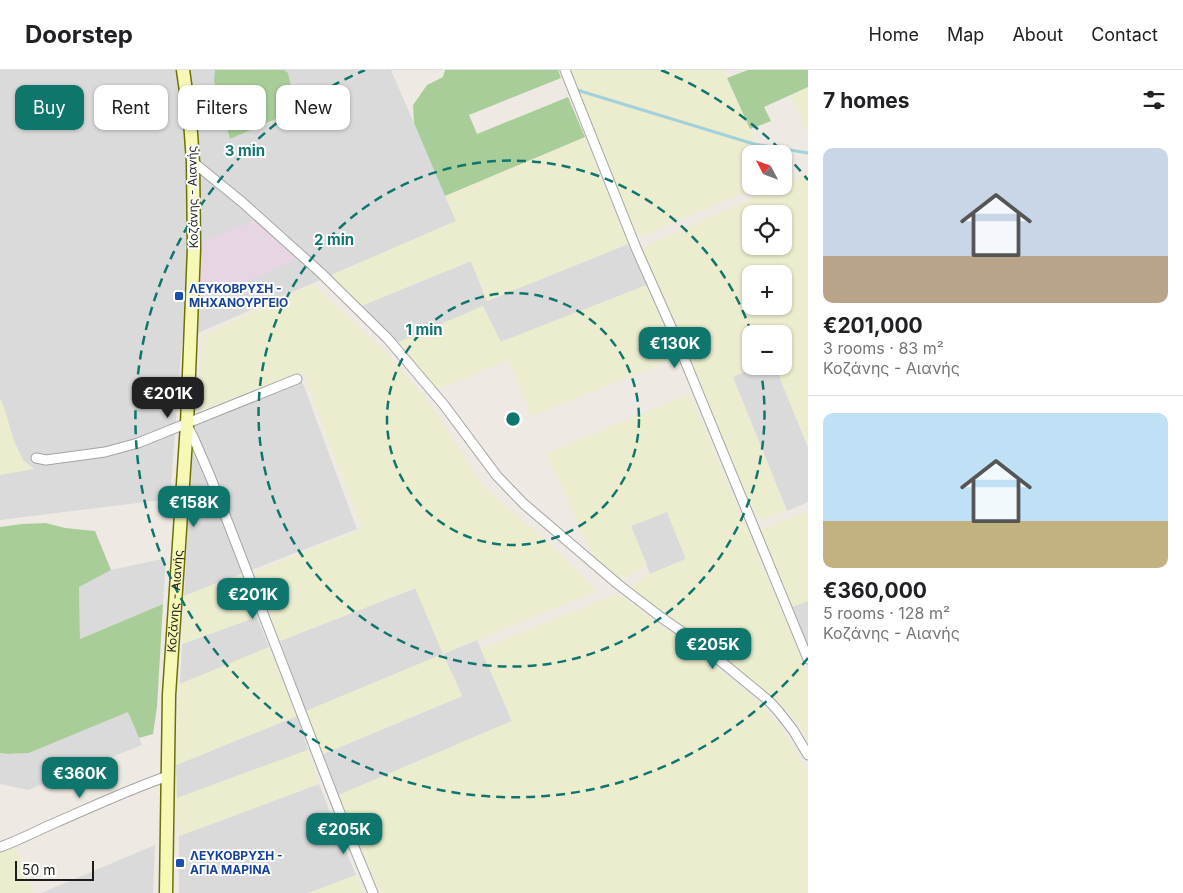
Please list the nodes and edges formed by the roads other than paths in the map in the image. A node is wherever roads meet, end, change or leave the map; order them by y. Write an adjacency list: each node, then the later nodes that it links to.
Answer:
1 (183, 70): 3 (main road, Κοζάνης - Αιανής)
2 (565, 70): 7 (street)
3 (193, 162): 5 (main road, Κοζάνης - Αιανής); 8 (street)
4 (297, 378): 5 (street)
5 (187, 424): 6 (street); 9 (main road, Κοζάνης - Αιανής); 12 (street)
6 (36, 458)
7 (808, 659)
8 (808, 755)
9 (168, 776): 10 (street); 11 (main road, Κοζάνης - Αιανής)
10 (0, 847)
11 (166, 893)
12 (373, 893)

